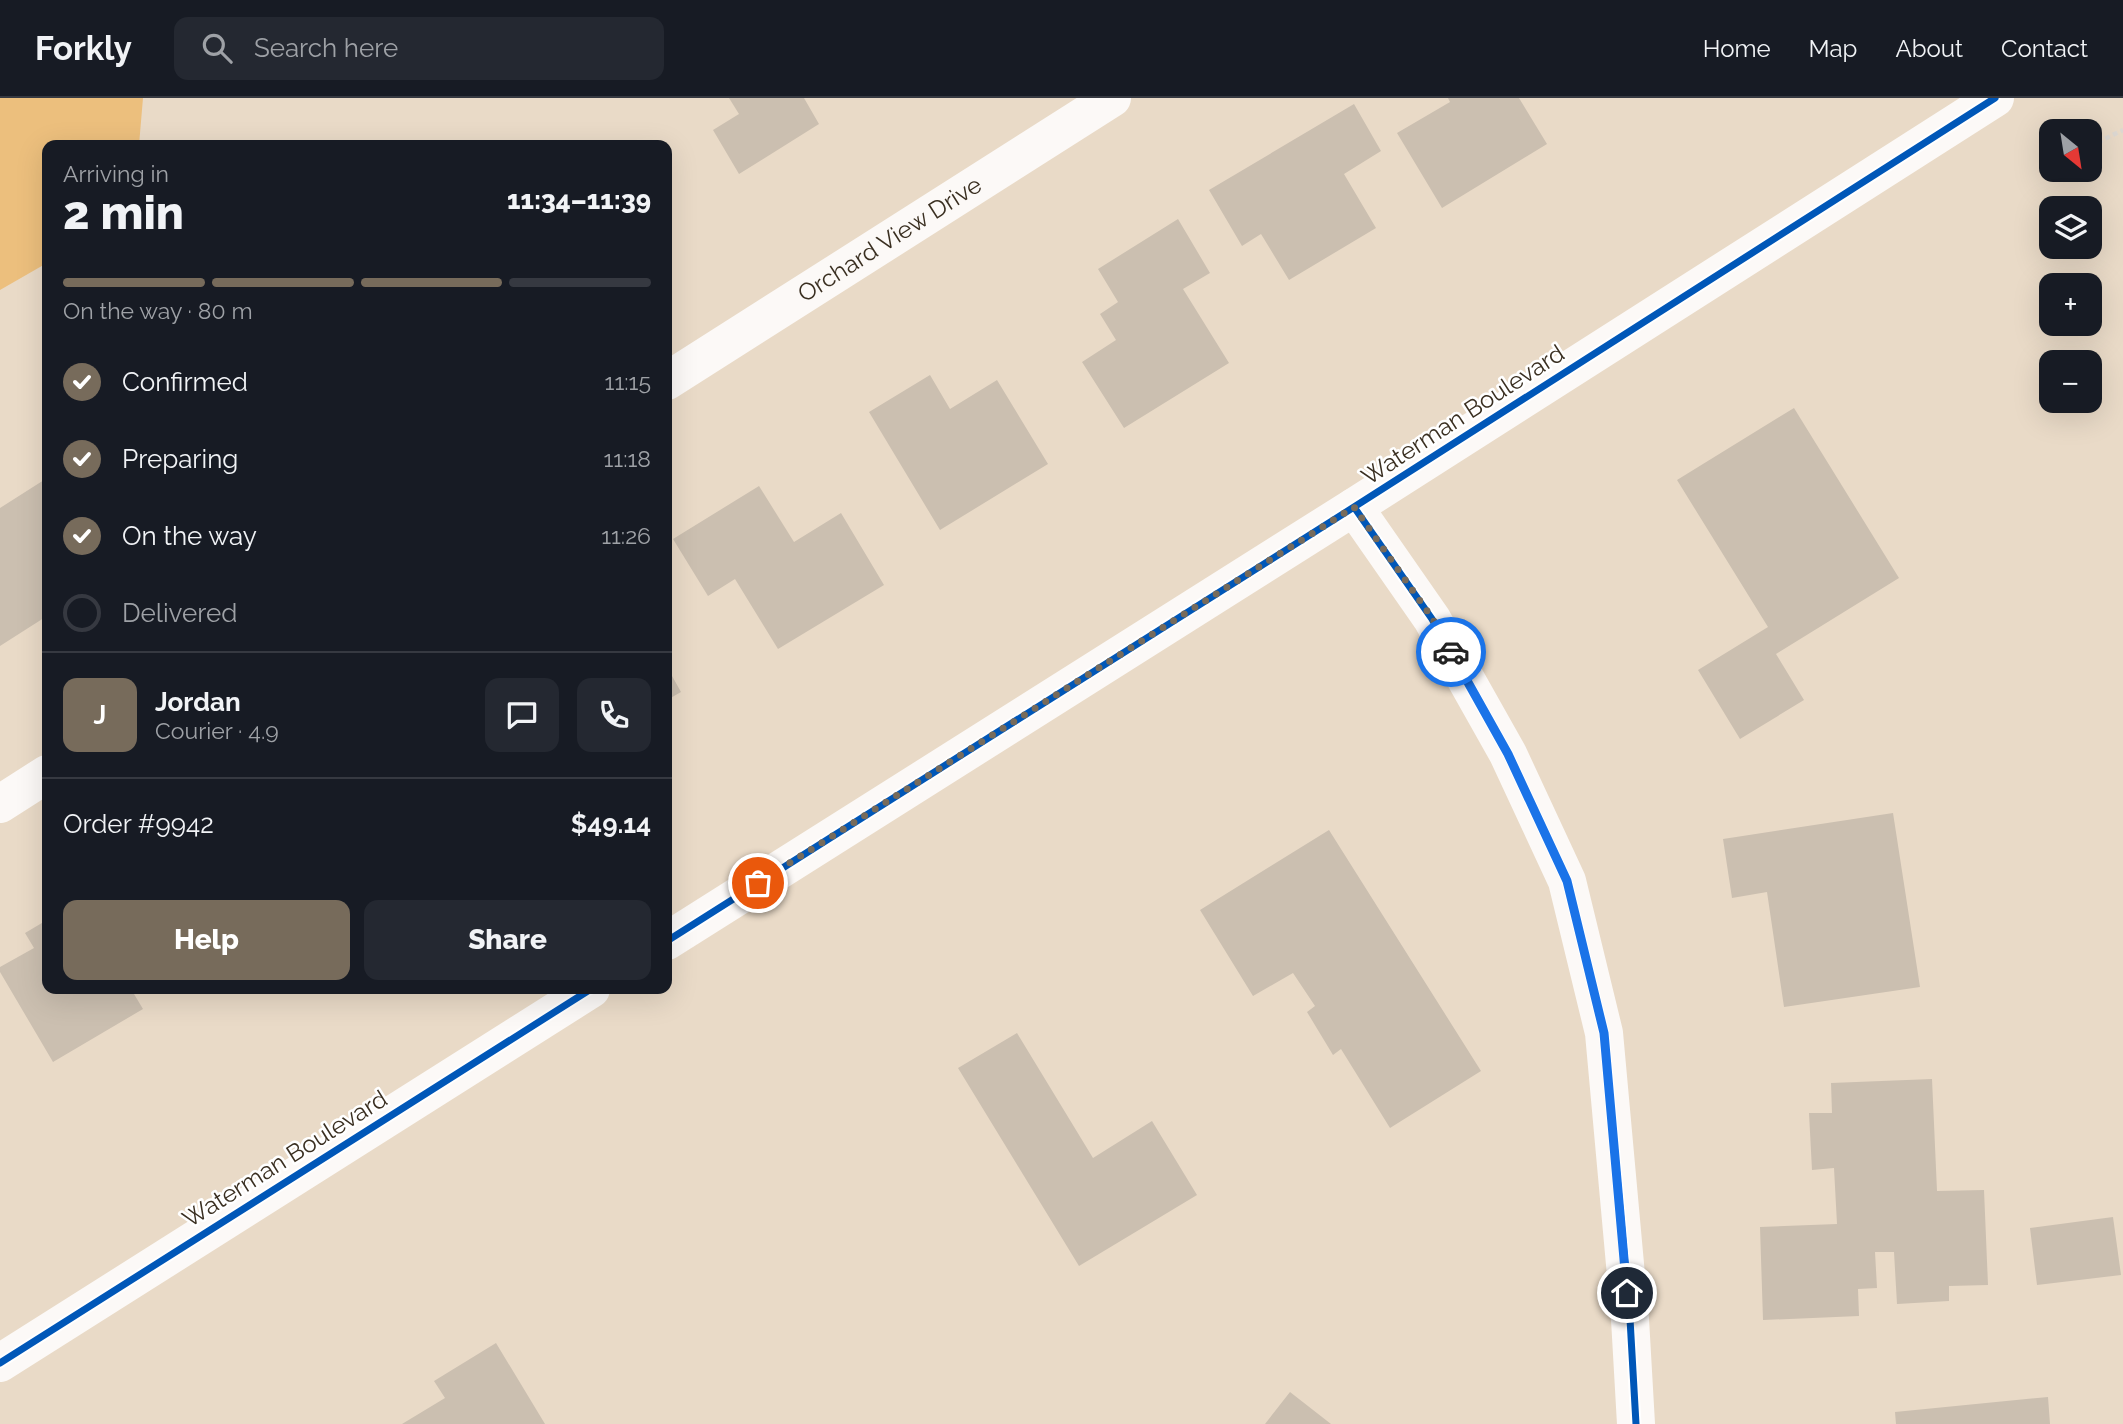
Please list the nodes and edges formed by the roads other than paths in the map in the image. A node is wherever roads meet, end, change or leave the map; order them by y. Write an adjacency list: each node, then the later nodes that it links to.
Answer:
1 (1112, 98): 3 (main road, Orchard View Drive)
2 (1995, 98): 4 (main road, Waterman Boulevard)
3 (672, 378)
4 (1354, 507): 7 (main road, Waterman Boulevard); 10 (main road)
5 (42, 777): 6 (main road)
6 (0, 804)
7 (672, 938)
8 (584, 994): 9 (main road, Waterman Boulevard)
9 (0, 1363)
10 (1636, 1424)

